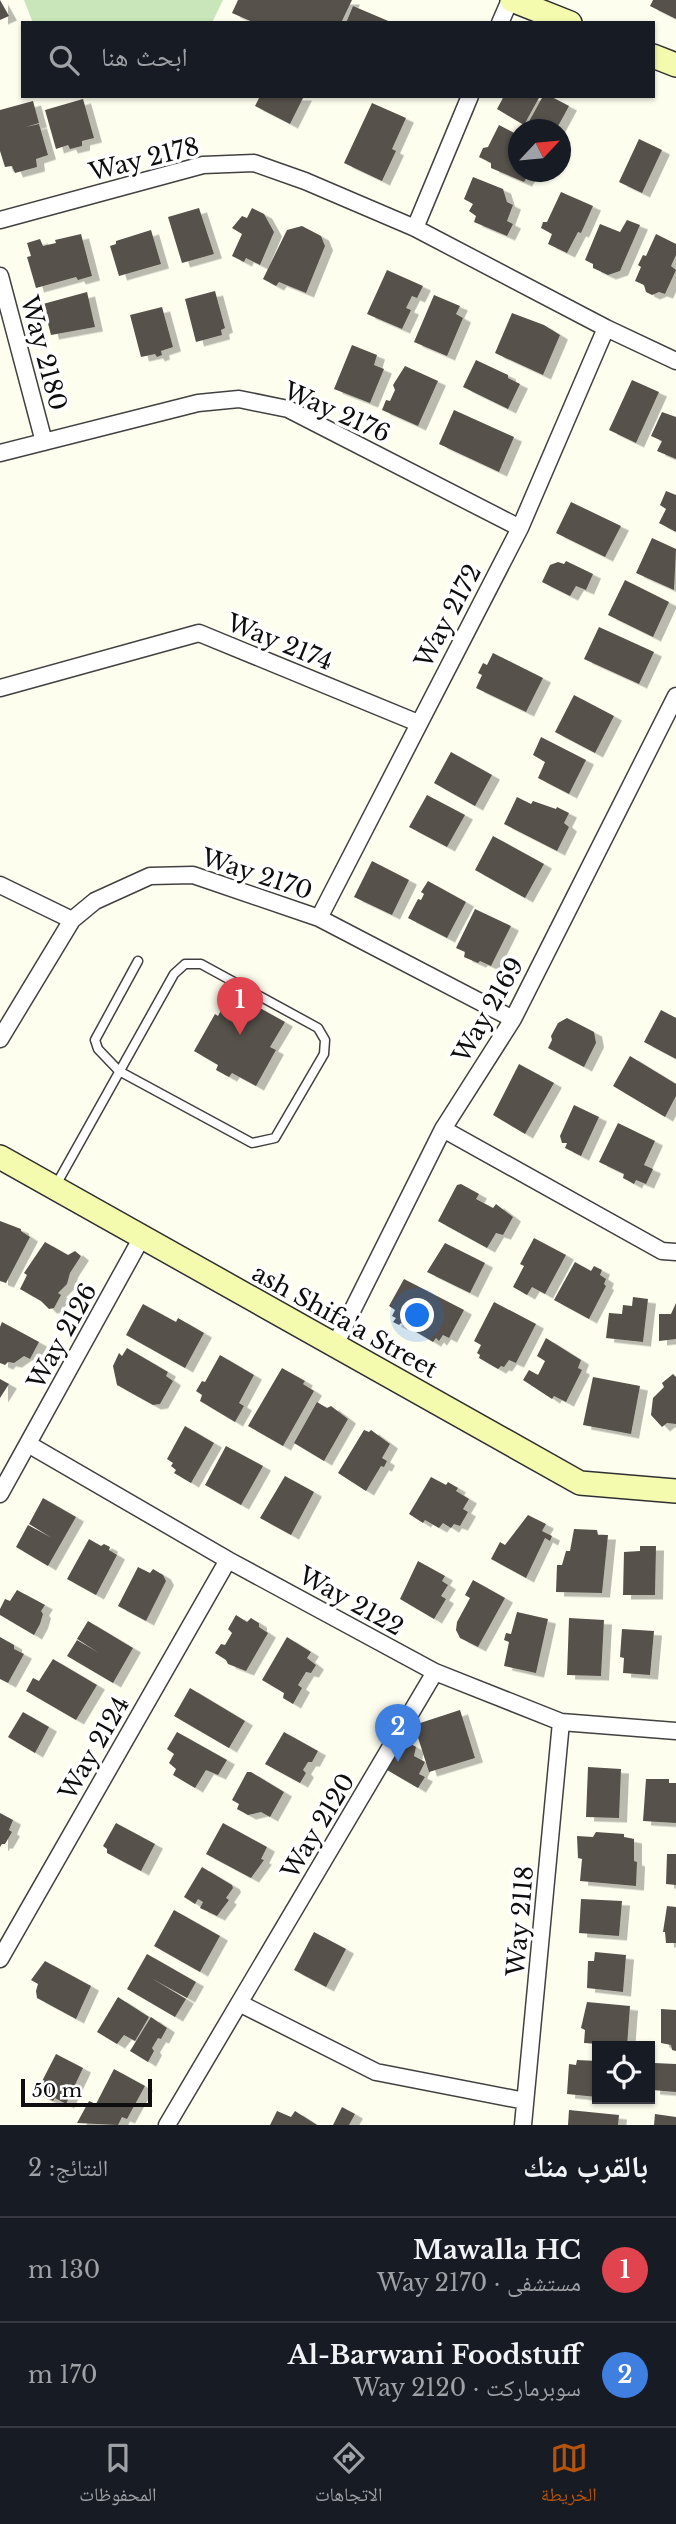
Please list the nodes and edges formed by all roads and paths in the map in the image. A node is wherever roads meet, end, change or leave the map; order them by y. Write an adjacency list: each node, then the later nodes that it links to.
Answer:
1 (511, 0): 2 (street); 3 (street)
2 (501, 21)
3 (565, 21)
4 (655, 57): 5 (street)
5 (676, 65)
6 (469, 98): 8 (street)
7 (0, 220): 8 (street, Way 2178)
8 (415, 228): 10 (street, Way 2178)
9 (0, 276): 11 (street, Way 2180)
10 (606, 328): 12 (street, Way 2178); 15 (street, Way 2172)
11 (7, 331): 13 (street, Way 2180)
12 (676, 361)
13 (44, 442): 14 (street, Way 2176); 15 (street, Way 2176)
14 (0, 453)
15 (520, 528): 18 (street, Way 2172)
16 (0, 688): 18 (street, Way 2174)
17 (676, 695): 23 (street, Way 2169)
18 (418, 723): 20 (street, Way 2172)
19 (0, 885): 21 (street)
20 (319, 918): 21 (street, Way 2170); 23 (street, Way 2170)
21 (72, 920): 24 (street, Way 2170)
22 (138, 961): 25 (lane)
23 (513, 1019): 26 (street, Way 2169)
24 (0, 1039)
25 (119, 1071): 25 (lane); 28 (lane)
26 (443, 1129): 30 (street); 31 (street, Way 2169)
27 (0, 1157): 28 (street, ash Shifa'a Street)
28 (54, 1188): 29 (street, ash Shifa'a Street)
29 (142, 1237): 31 (street, ash Shifa'a Street); 32 (street, Way 2126)
30 (676, 1252)
31 (335, 1345): 33 (street, ash Shifa'a Street)
32 (28, 1444): 34 (street, Way 2126); 35 (street, Way 2122)
33 (676, 1492)
34 (0, 1494)
35 (228, 1560): 36 (street, Way 2122); 39 (street, Way 2124)
36 (435, 1672): 37 (street, Way 2122); 40 (street, Way 2120)
37 (561, 1722): 38 (street, Way 2122); 41 (street, Way 2118)
38 (676, 1731)
39 (0, 1959)
40 (239, 2003): 41 (street); 42 (street, Way 2120)
41 (525, 2101): 43 (street, Way 2118)
42 (167, 2125)
43 (523, 2125)

